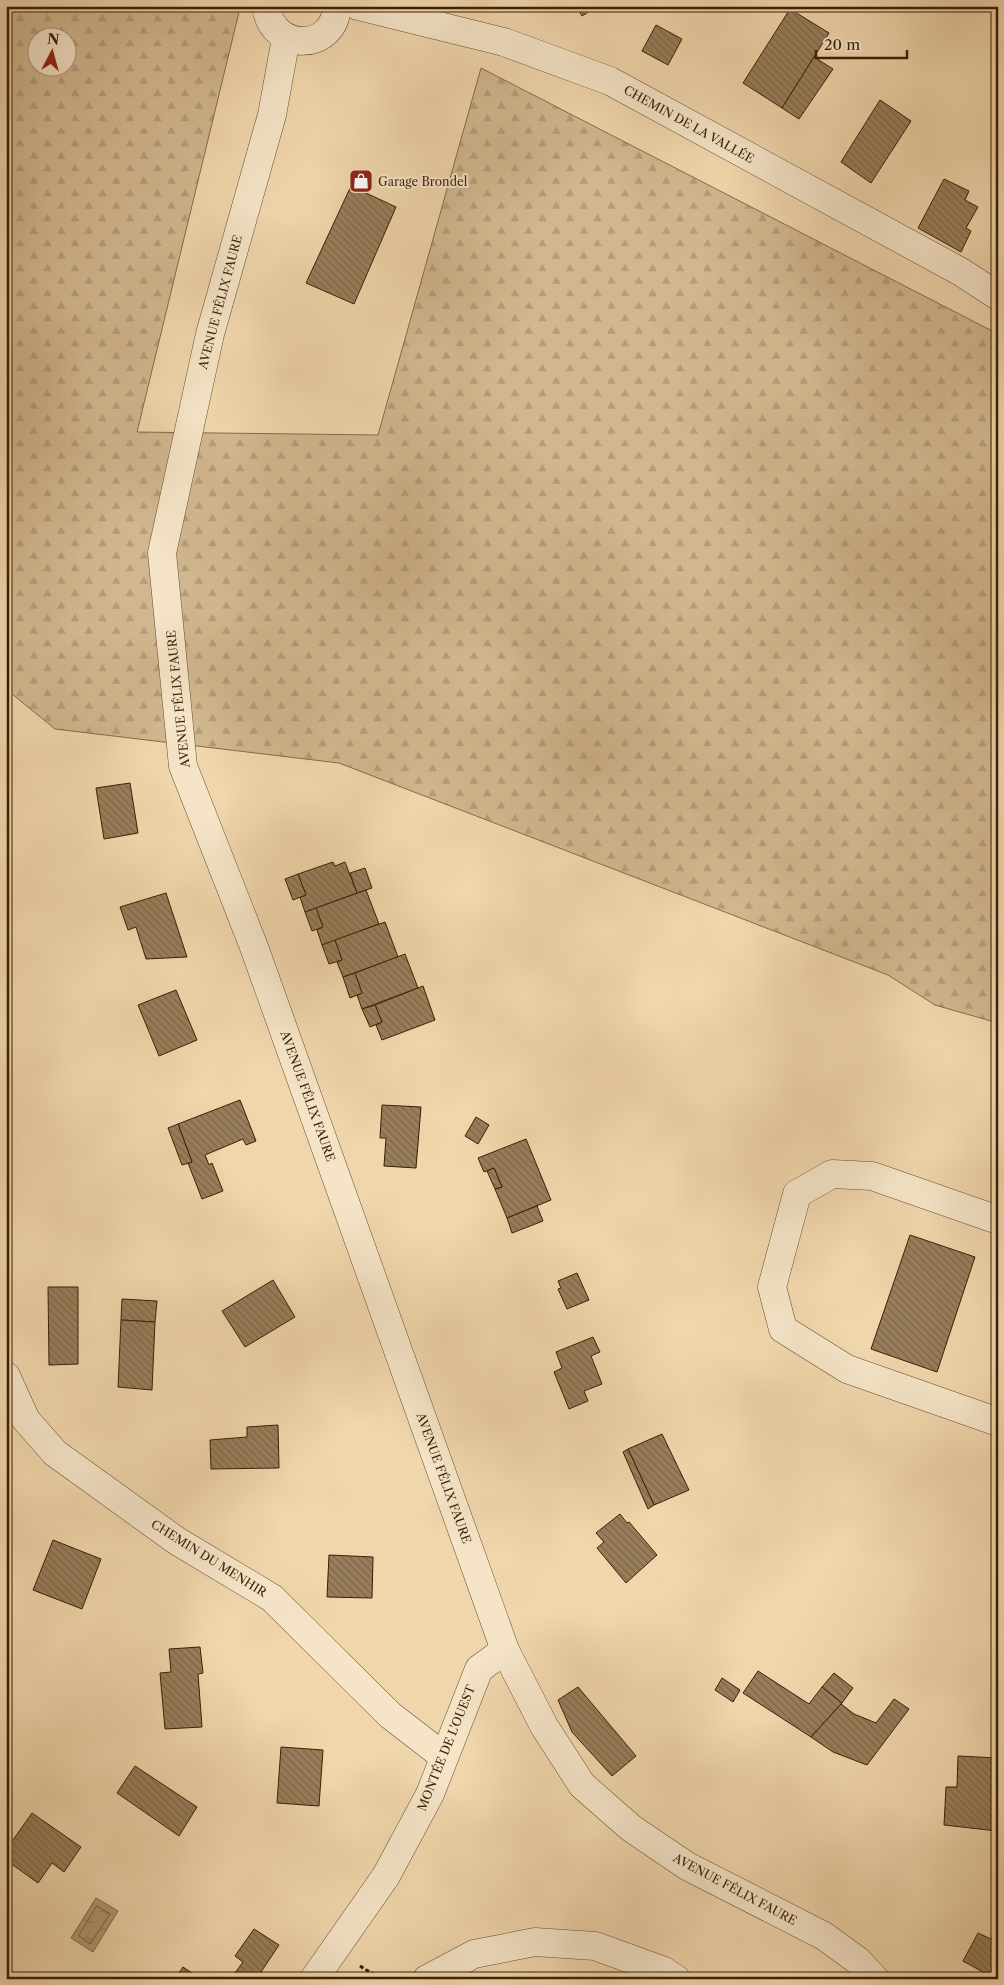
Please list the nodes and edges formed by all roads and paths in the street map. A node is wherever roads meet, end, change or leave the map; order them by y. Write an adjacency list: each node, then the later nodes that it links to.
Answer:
1 (266, 6): 4 (street)
2 (338, 6): 4 (street)
3 (358, 6): 5 (street, CHEMIN DE LA VALLÉE)
4 (286, 38): 9 (street, AVENUE FÉLIX FAURE)
5 (998, 296)
6 (998, 1220): 8 (street)
7 (6, 1376): 10 (street, CHEMIN DU MENHIR)
8 (998, 1422)
9 (506, 1650): 10 (street, MONTÉE DE L'OUEST); 17 (street, AVENUE FÉLIX FAURE)
10 (443, 1756): 12 (street, MONTÉE DE L'OUEST)
11 (354, 1962): 13 (path)
12 (314, 1979)
13 (381, 1979): 14 (path)
14 (401, 1979)
15 (427, 1979): 16 (street)
16 (676, 1979)
17 (875, 1979)

